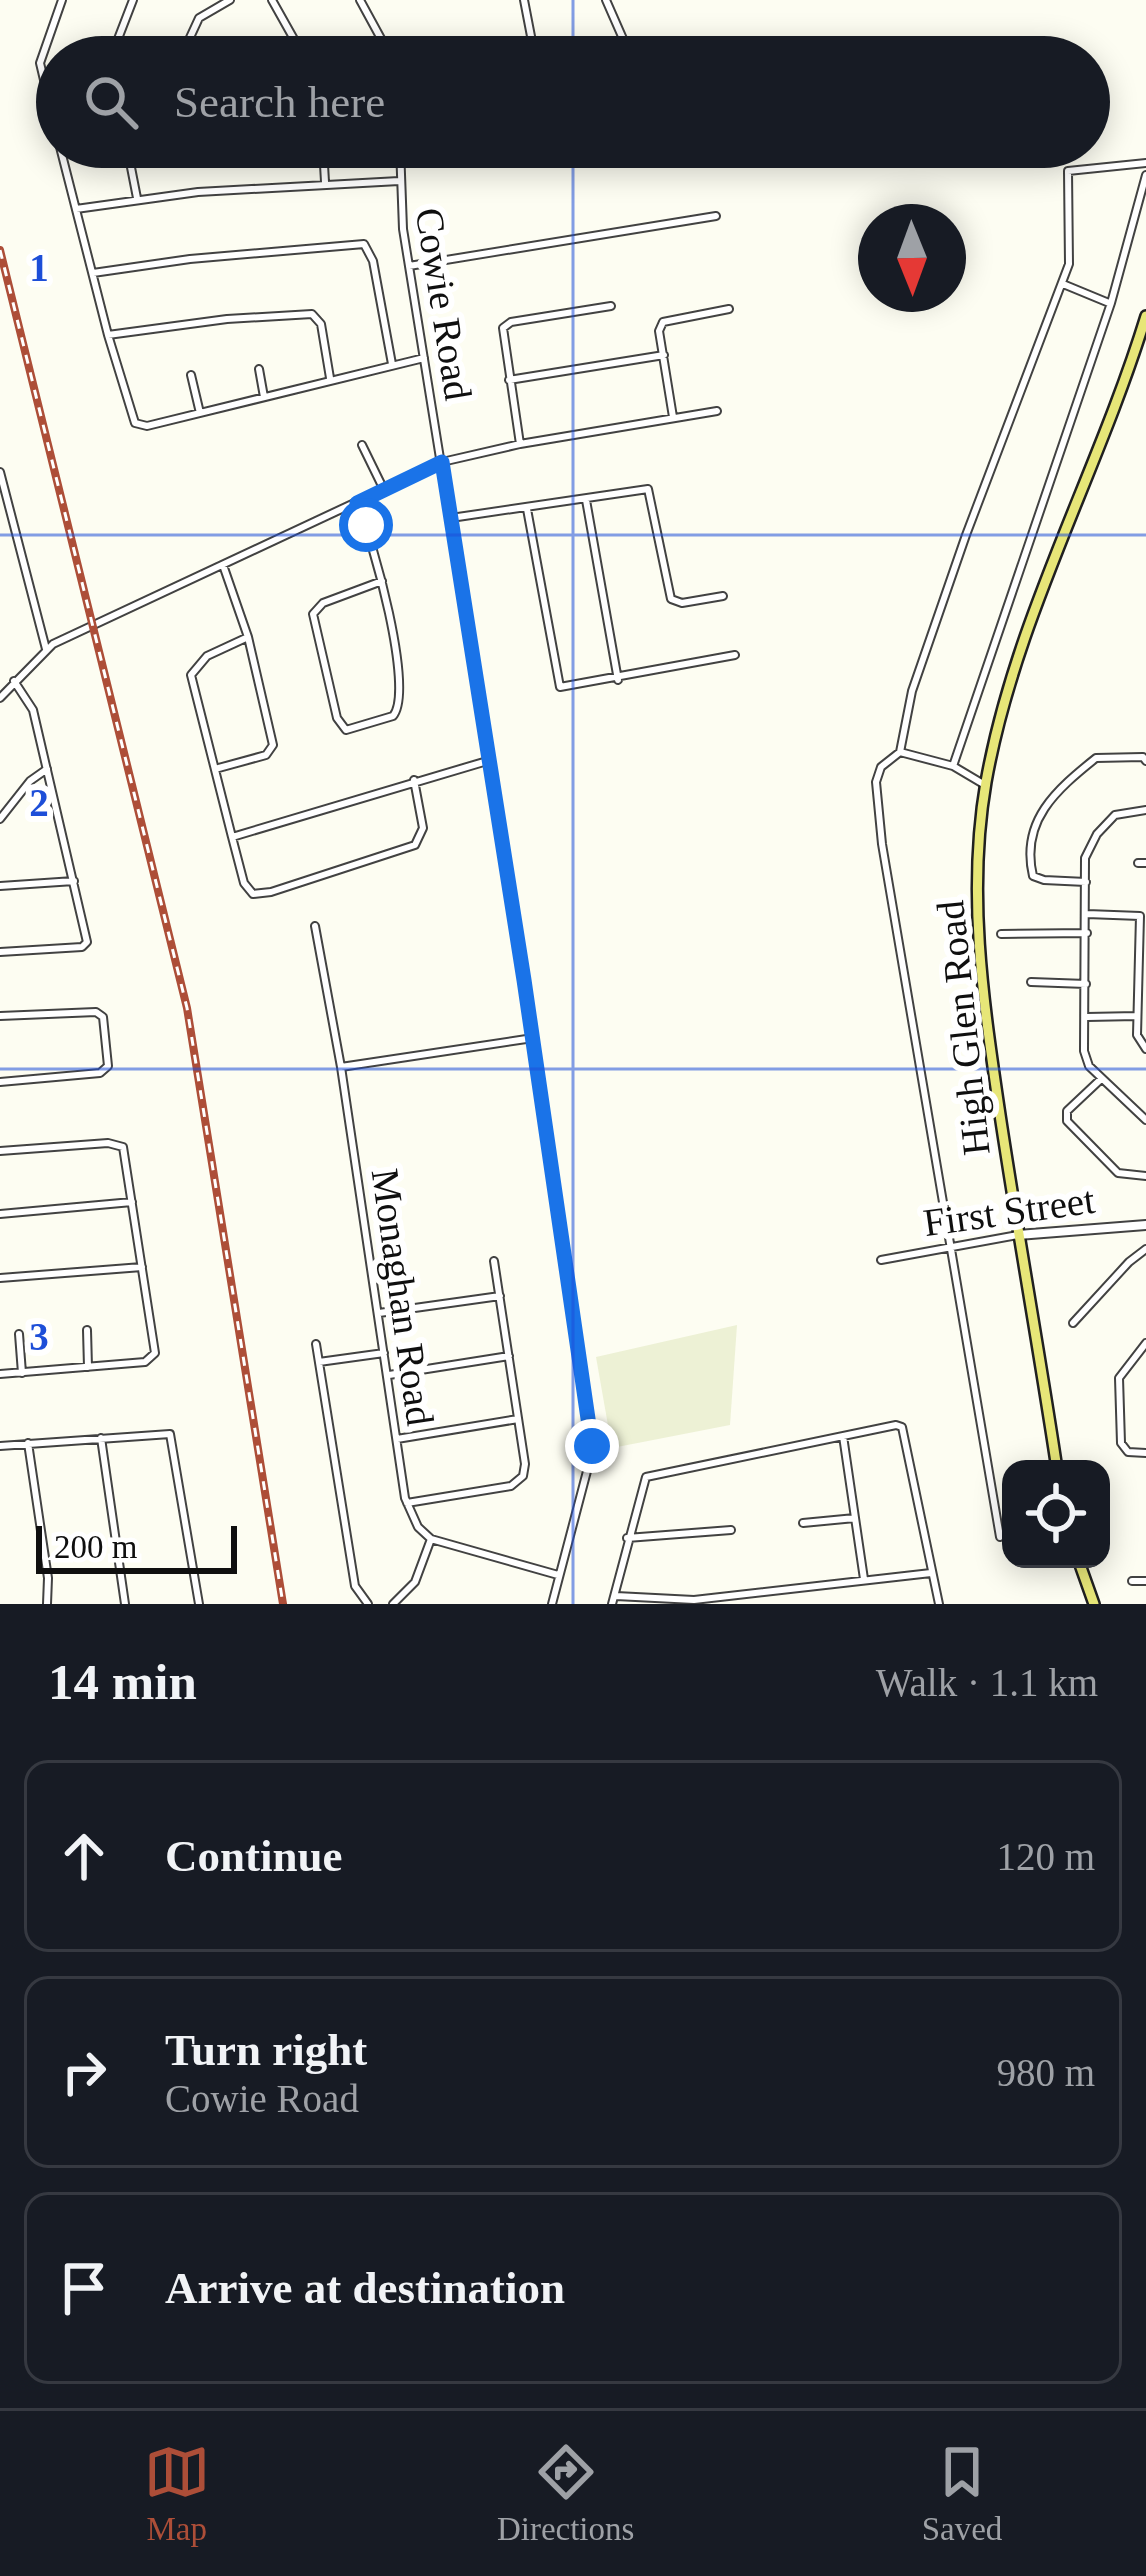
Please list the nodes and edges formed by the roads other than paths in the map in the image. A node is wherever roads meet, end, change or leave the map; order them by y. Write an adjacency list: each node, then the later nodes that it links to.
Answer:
1 (62, 0): 8 (street)
2 (133, 0): 9 (street)
3 (230, 0): 10 (street)
4 (272, 0): 11 (street)
5 (360, 0): 12 (street)
6 (524, 0): 13 (street)
7 (606, 0): 14 (street)
8 (49, 36)
9 (119, 36)
10 (191, 36)
11 (292, 36)
12 (380, 36)
13 (532, 36)
14 (622, 36)
15 (1146, 163): 16 (street)
16 (1110, 167)
17 (65, 168): 26 (street)
18 (131, 168): 25 (street)
19 (324, 168): 24 (street)
20 (399, 168): 23 (street, Cowie Road)
21 (1097, 168): 30 (street)
22 (1146, 175): 31 (street)
23 (399, 181): 24 (street); 28 (street, Cowie Road)
24 (325, 182): 25 (street)
25 (137, 198): 26 (street)
26 (76, 209): 29 (street)
27 (716, 216): 28 (street)
28 (409, 266): 37 (street, Cowie Road)
29 (93, 272): 35 (street); 38 (street)
30 (1063, 284): 31 (street); 66 (street)
31 (1111, 303): 69 (street)
32 (611, 306): 42 (street)
33 (729, 309): 36 (street)
34 (1146, 316): 73 (main road, High Glen Road)
35 (108, 334): 41 (street); 45 (street)
36 (664, 355): 42 (street); 46 (street)
37 (424, 358): 38 (street); 49 (street, Cowie Road)
38 (392, 364): 41 (street)
39 (259, 369): 43 (street)
40 (190, 375): 45 (street)
41 (330, 378): 43 (street)
42 (509, 380): 47 (street)
43 (263, 397): 45 (street)
44 (717, 411): 46 (street)
45 (200, 413)
46 (674, 418): 47 (street)
47 (520, 444): 49 (street)
48 (362, 445): 51 (street)
49 (442, 462): 51 (street); 56 (street, Cowie Road)
50 (0, 472): 52 (street)
51 (384, 490): 54 (street)
52 (3, 495): 61 (street)
53 (586, 499): 55 (street); 59 (street); 63 (street)
54 (357, 503): 57 (street); 58 (street)
55 (527, 508): 56 (street); 63 (street)
56 (451, 518): 68 (street, Cowie Road)
57 (223, 565): 60 (street); 61 (street)
58 (382, 581): 58 (street)
59 (723, 596)
60 (248, 637): 71 (street); 71 (street)
61 (46, 649): 64 (street)
62 (735, 656): 63 (street)
63 (618, 680)
64 (14, 681): 65 (street); 70 (street)
65 (0, 698)
66 (900, 752): 69 (street); 103 (street)
67 (1146, 760): 78 (street)
68 (487, 761): 72 (street); 90 (street, Cowie Road)
69 (953, 766): 73 (street)
70 (47, 770): 75 (street); 77 (street)
71 (215, 770): 76 (street)
72 (414, 780): 76 (street); 76 (street)
73 (986, 785): 101 (main road, High Glen Road)
74 (1146, 810): 78 (street)
75 (0, 818)
76 (232, 837)
77 (74, 881): 79 (street); 84 (street)
78 (1086, 882): 80 (street)
79 (0, 886)
80 (1087, 914): 82 (street); 88 (street)
81 (315, 926): 92 (street, Monaghan Road)
82 (1088, 933): 83 (street); 86 (street)
83 (1001, 934)
84 (0, 952)
85 (1031, 982): 86 (street)
86 (1086, 984): 89 (street)
87 (0, 1016): 94 (street)
88 (1137, 1016): 89 (street); 91 (street)
89 (1085, 1017): 93 (street)
90 (532, 1038): 92 (street); 140 (street, Cowie Road)
91 (1146, 1049)
92 (341, 1067): 110 (street, Monaghan Road)
93 (1102, 1078): 95 (street); 97 (street)
94 (0, 1082)
95 (1146, 1120)
96 (0, 1151): 98 (street)
97 (1146, 1176)
98 (132, 1202): 99 (street); 107 (street)
99 (0, 1214)
100 (1145, 1225): 101 (street, First Street); 102 (street)
101 (1018, 1235): 103 (street, First Street); 130 (main road, High Glen Road)
102 (1146, 1237)
103 (951, 1247): 105 (street, First Street); 136 (street)
104 (1146, 1249): 111 (street)
105 (881, 1260)
106 (494, 1261): 109 (street)
107 (142, 1268): 108 (street); 119 (street)
108 (0, 1278)
109 (500, 1296): 110 (street); 117 (street)
110 (379, 1313): 116 (street, Monaghan Road)
111 (1073, 1323)
112 (87, 1330): 119 (street)
113 (19, 1334): 120 (street)
114 (1146, 1342): 129 (street)
115 (316, 1344): 118 (street)
116 (384, 1353): 118 (street); 122 (street, Monaghan Road)
117 (509, 1356): 122 (street); 123 (street)
118 (319, 1362): 148 (street)
119 (88, 1367): 120 (street)
120 (22, 1372): 121 (street)
121 (0, 1374)
122 (388, 1376): 126 (street, Monaghan Road)
123 (518, 1419): 126 (street); 131 (street)
124 (843, 1436): 132 (street); 135 (street); 139 (street)
125 (100, 1438): 127 (street); 146 (street); 147 (street)
126 (397, 1439): 131 (street, Monaghan Road)
127 (28, 1443): 128 (street); 145 (street)
128 (0, 1446)
129 (1146, 1453)
130 (1056, 1460)
131 (407, 1503): 137 (street, Monaghan Road)
132 (855, 1518): 133 (street); 141 (street)
133 (803, 1522)
134 (731, 1530): 135 (street)
135 (627, 1538): 144 (street)
136 (1000, 1538)
137 (430, 1539): 140 (street); 149 (street)
138 (1081, 1568): 152 (main road)
139 (931, 1573): 141 (street); 151 (street)
140 (558, 1575): 150 (street, Cowie Road)
141 (864, 1579): 144 (street)
142 (1146, 1581): 143 (street)
143 (1132, 1582)
144 (614, 1600)
145 (47, 1604)
146 (125, 1604)
147 (199, 1604)
148 (368, 1604)
149 (393, 1604)
150 (553, 1604)
151 (939, 1604)
152 (1094, 1604)

